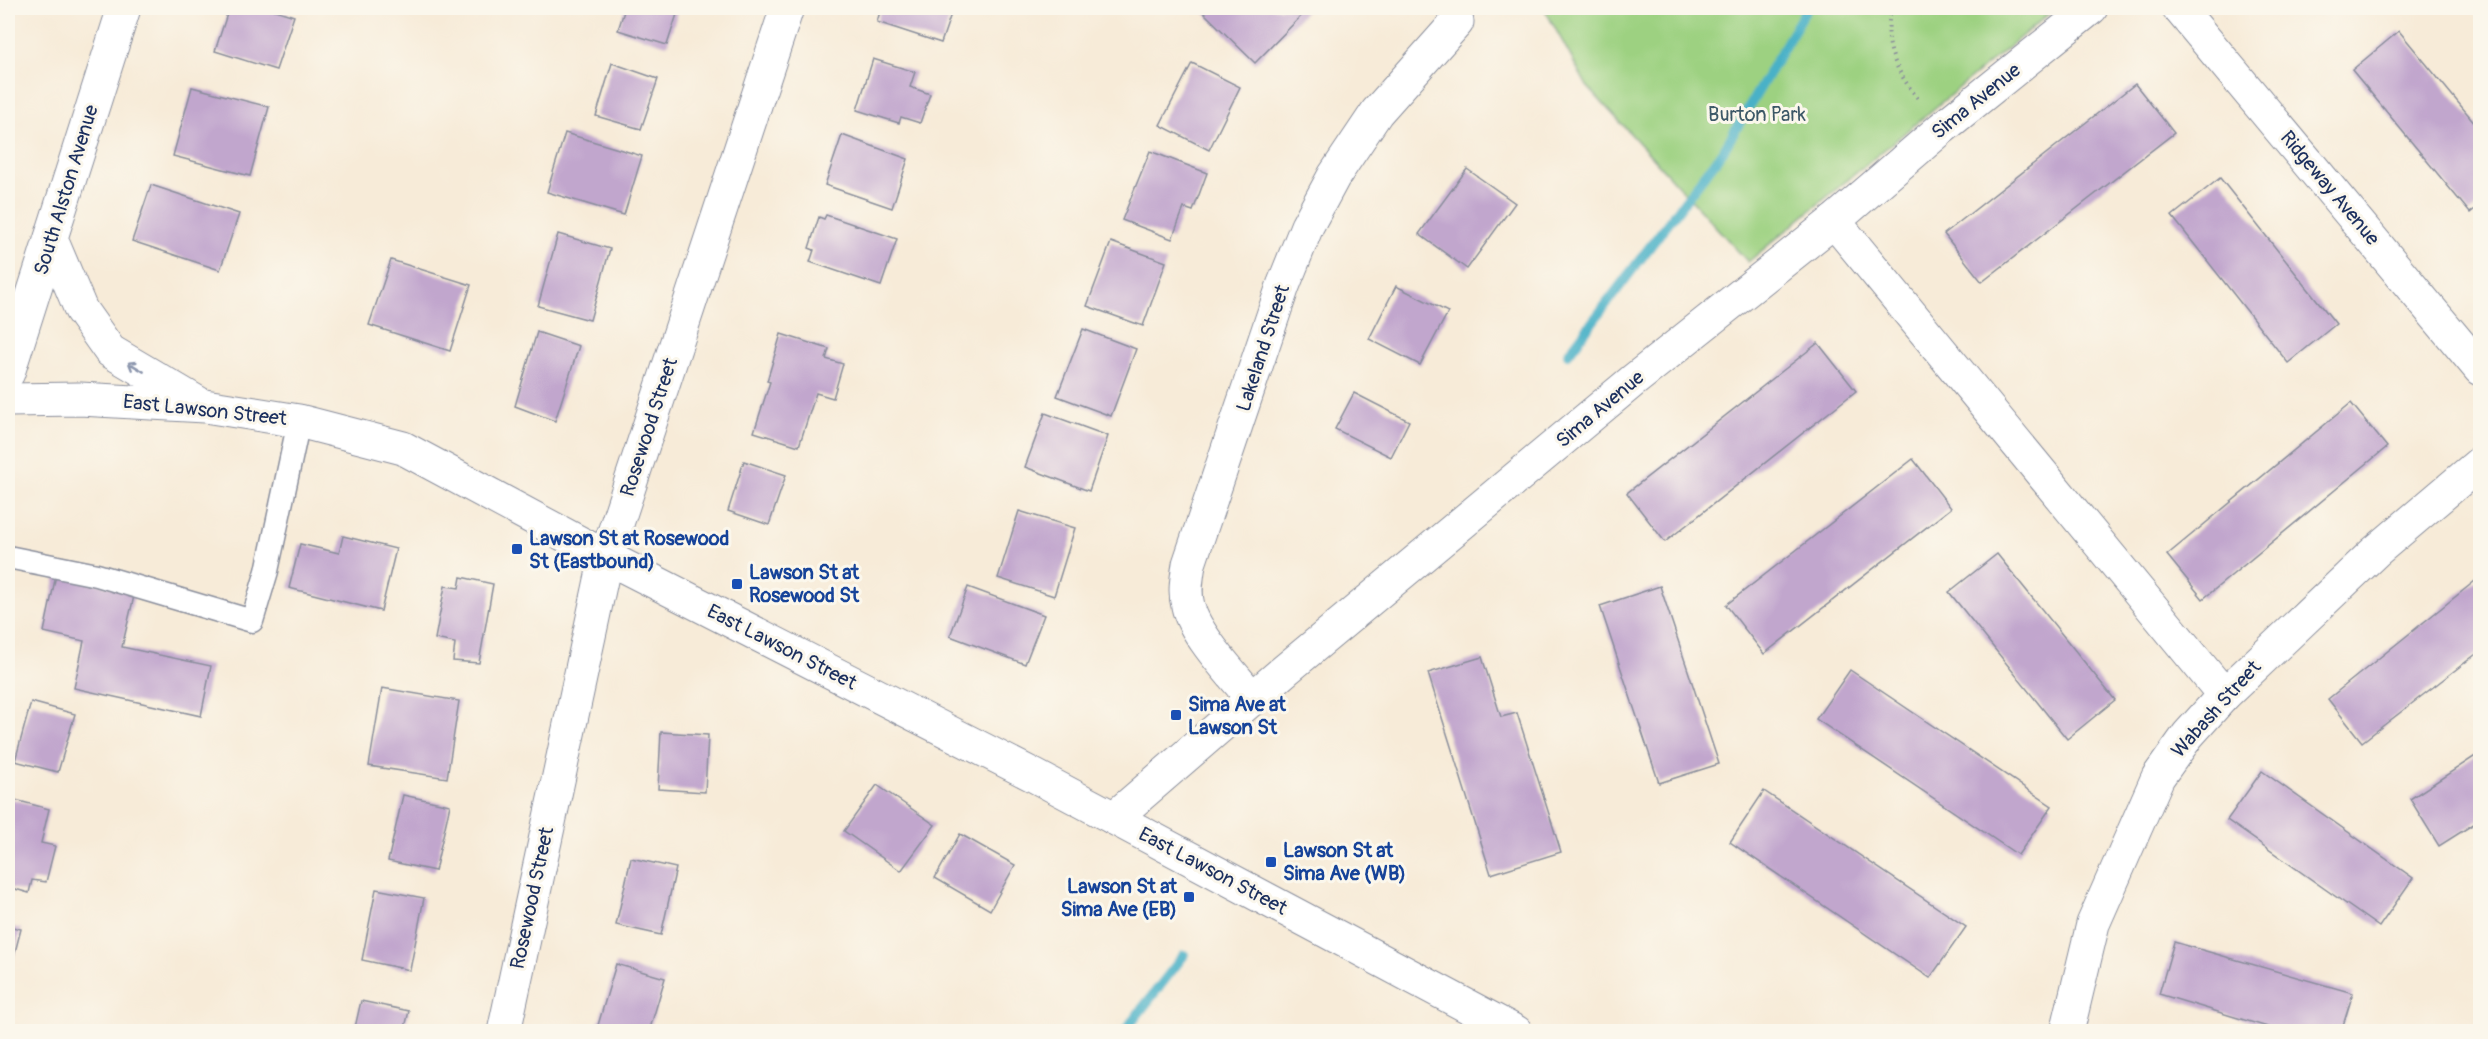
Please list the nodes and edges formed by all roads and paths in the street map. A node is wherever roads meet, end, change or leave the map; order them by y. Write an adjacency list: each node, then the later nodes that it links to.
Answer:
1 (124, 8): 9 (street, South Alston Avenue)
2 (788, 8): 17 (street, Rosewood Street)
3 (1891, 8): 7 (path)
4 (2091, 8): 8 (street, Sima Avenue)
5 (2179, 8): 10 (street, Ridgeway Avenue)
6 (1457, 22): 19 (street, Lakeland Street)
7 (1919, 101)
8 (1833, 221): 18 (street); 19 (street, Sima Avenue)
9 (51, 239): 11 (street, South Alston Avenue); 13 (street, one-way to 9)
10 (2481, 369)
11 (8, 373)
12 (8, 400): 13 (street, East Lawson Street)
13 (205, 406): 14 (street, East Lawson Street)
14 (299, 421): 16 (lane); 17 (street, East Lawson Street)
15 (2481, 463): 18 (street, Wabash Street)
16 (8, 557)
17 (606, 557): 20 (street, East Lawson Street); 21 (street, Rosewood Street)
18 (2224, 695): 23 (street, Wabash Street)
19 (1253, 699): 20 (street, Sima Avenue)
20 (1114, 818): 22 (street, East Lawson Street)
21 (504, 1032)
22 (1516, 1032)
23 (2067, 1032)

